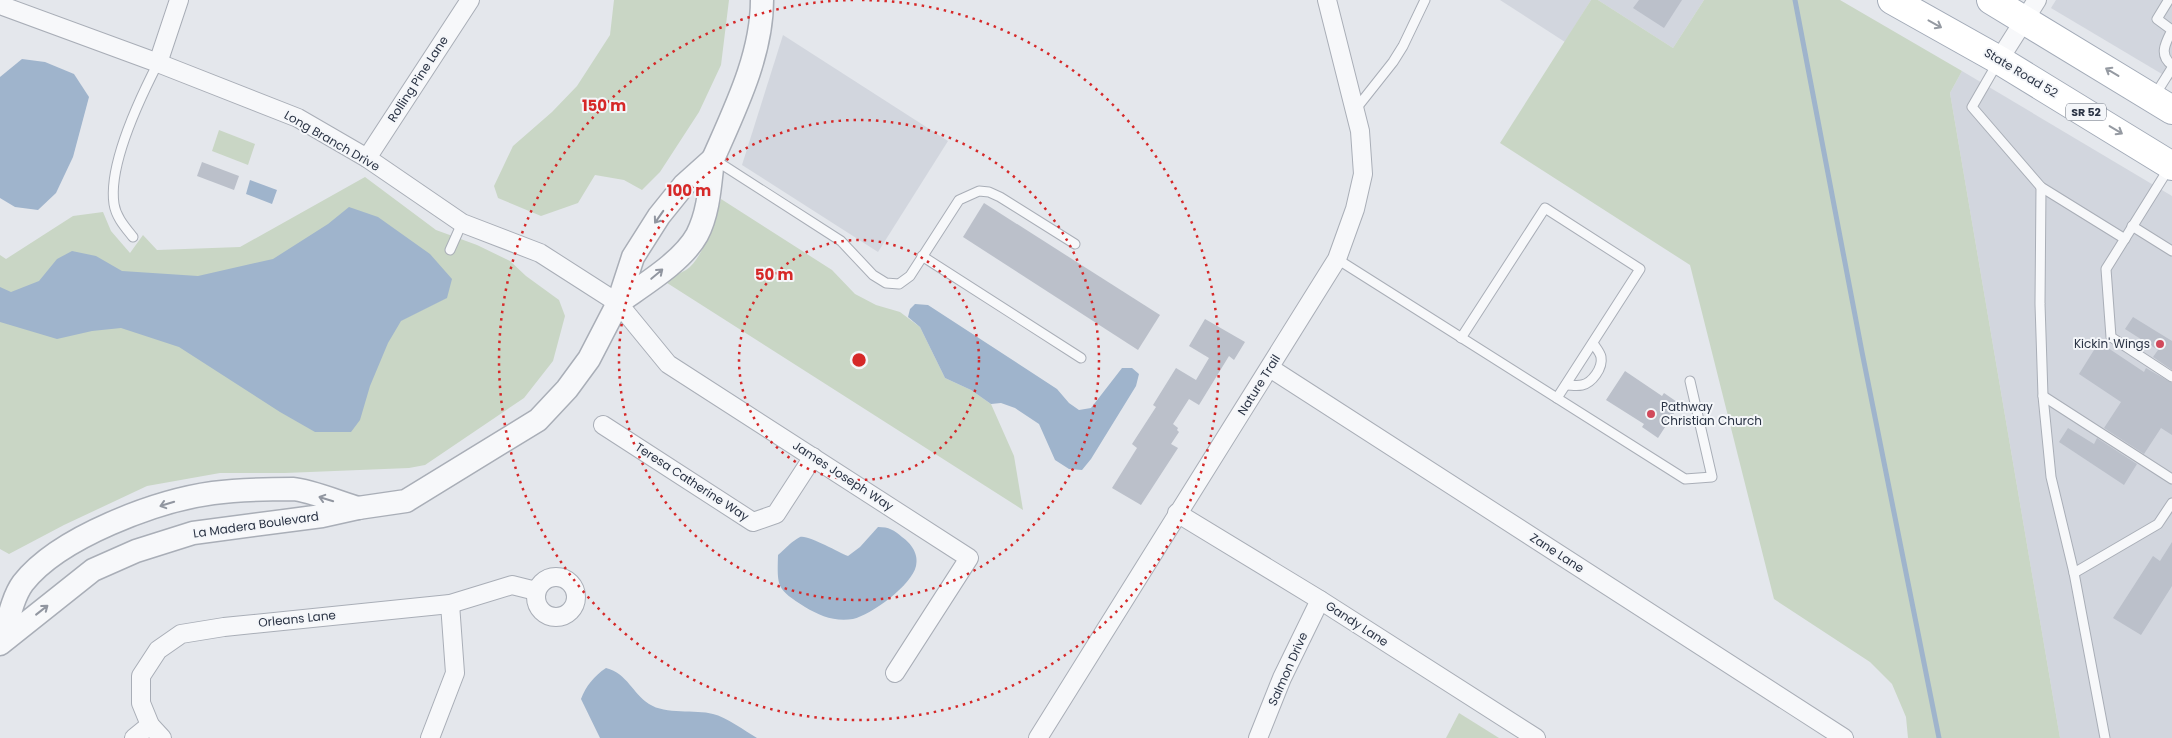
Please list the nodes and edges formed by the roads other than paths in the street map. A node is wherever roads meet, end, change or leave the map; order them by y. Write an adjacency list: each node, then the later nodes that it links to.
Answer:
1 (179, 0): 12 (street)
2 (470, 0): 16 (street, Rolling Pine Lane)
3 (762, 0): 17 (street, La Madera Boulevard)
4 (1327, 0): 15 (street, Nature Trail)
5 (1425, 0): 15 (lane)
6 (1892, 0): 11 (main road, State Road 52 / SR 52, one-way to 11)
7 (1991, 0): 10 (main road)
8 (2168, 1): 13 (lane)
9 (0, 5): 12 (street, Long Branch Drive)
10 (2031, 10): 11 (street); 14 (main road, one-way to 10)
11 (1999, 60): 18 (main road, State Road 52 / SR 52, one-way to 18); 19 (lane)
12 (158, 63): 16 (street, Long Branch Drive); 22 (lane)
13 (2172, 67): 14 (lane)
14 (2163, 104)
15 (1355, 110): 28 (street, Nature Trail)
16 (367, 158): 20 (street, Long Branch Drive)
17 (713, 159): 27 (lane); 29 (street, La Madera Boulevard, one-way to 29); 29 (street, La Madera Boulevard, one-way to 17)
18 (2171, 166): 21 (lane)
19 (2041, 186): 23 (lane); 37 (lane)
20 (462, 223): 25 (lane); 29 (street, Long Branch Drive)
21 (2132, 226): 23 (lane); 26 (lane)
22 (133, 237)
23 (2124, 239): 34 (lane)
24 (1075, 244): 27 (lane)
25 (450, 250)
26 (2172, 251)
27 (922, 256): 32 (lane)
28 (1337, 259): 30 (lane); 33 (street, Nature Trail)
29 (618, 303): 40 (street, James Joseph Way); 43 (street, La Madera Boulevard)
30 (1461, 338): 31 (lane); 38 (lane)
31 (1593, 343): 36 (lane); 36 (lane)
32 (1081, 358)
33 (1270, 368): 44 (street, Nature Trail); 58 (street, Zane Lane)
34 (2172, 377)
35 (1690, 381): 38 (lane)
36 (1566, 385): 38 (lane)
37 (2043, 396): 41 (lane); 45 (lane)
38 (1557, 398)
39 (603, 424): 40 (street, Teresa Catherine Way)
40 (813, 457): 50 (street, James Joseph Way)
41 (2172, 479)
42 (2172, 503): 45 (lane)
43 (358, 508): 49 (street, La Madera Boulevard, one-way to 43); 49 (street, La Madera Boulevard, one-way to 49)
44 (1177, 513): 47 (street, Gandy Lane); 55 (street, Nature Trail)
45 (2074, 573): 59 (lane)
46 (536, 591): 48 (street, Orleans Lane)
47 (1320, 600): 56 (street, Salmon Drive); 57 (street, Gandy Lane)
48 (450, 604): 51 (street, Orleans Lane); 54 (street)
49 (2, 642)
50 (895, 673)
51 (150, 725): 52 (street); 53 (street, Orleans Lane)
52 (134, 738)
53 (162, 738)
54 (430, 738)
55 (1038, 738)
56 (1258, 738)
57 (1536, 738)
58 (1844, 738)
59 (2105, 738)

